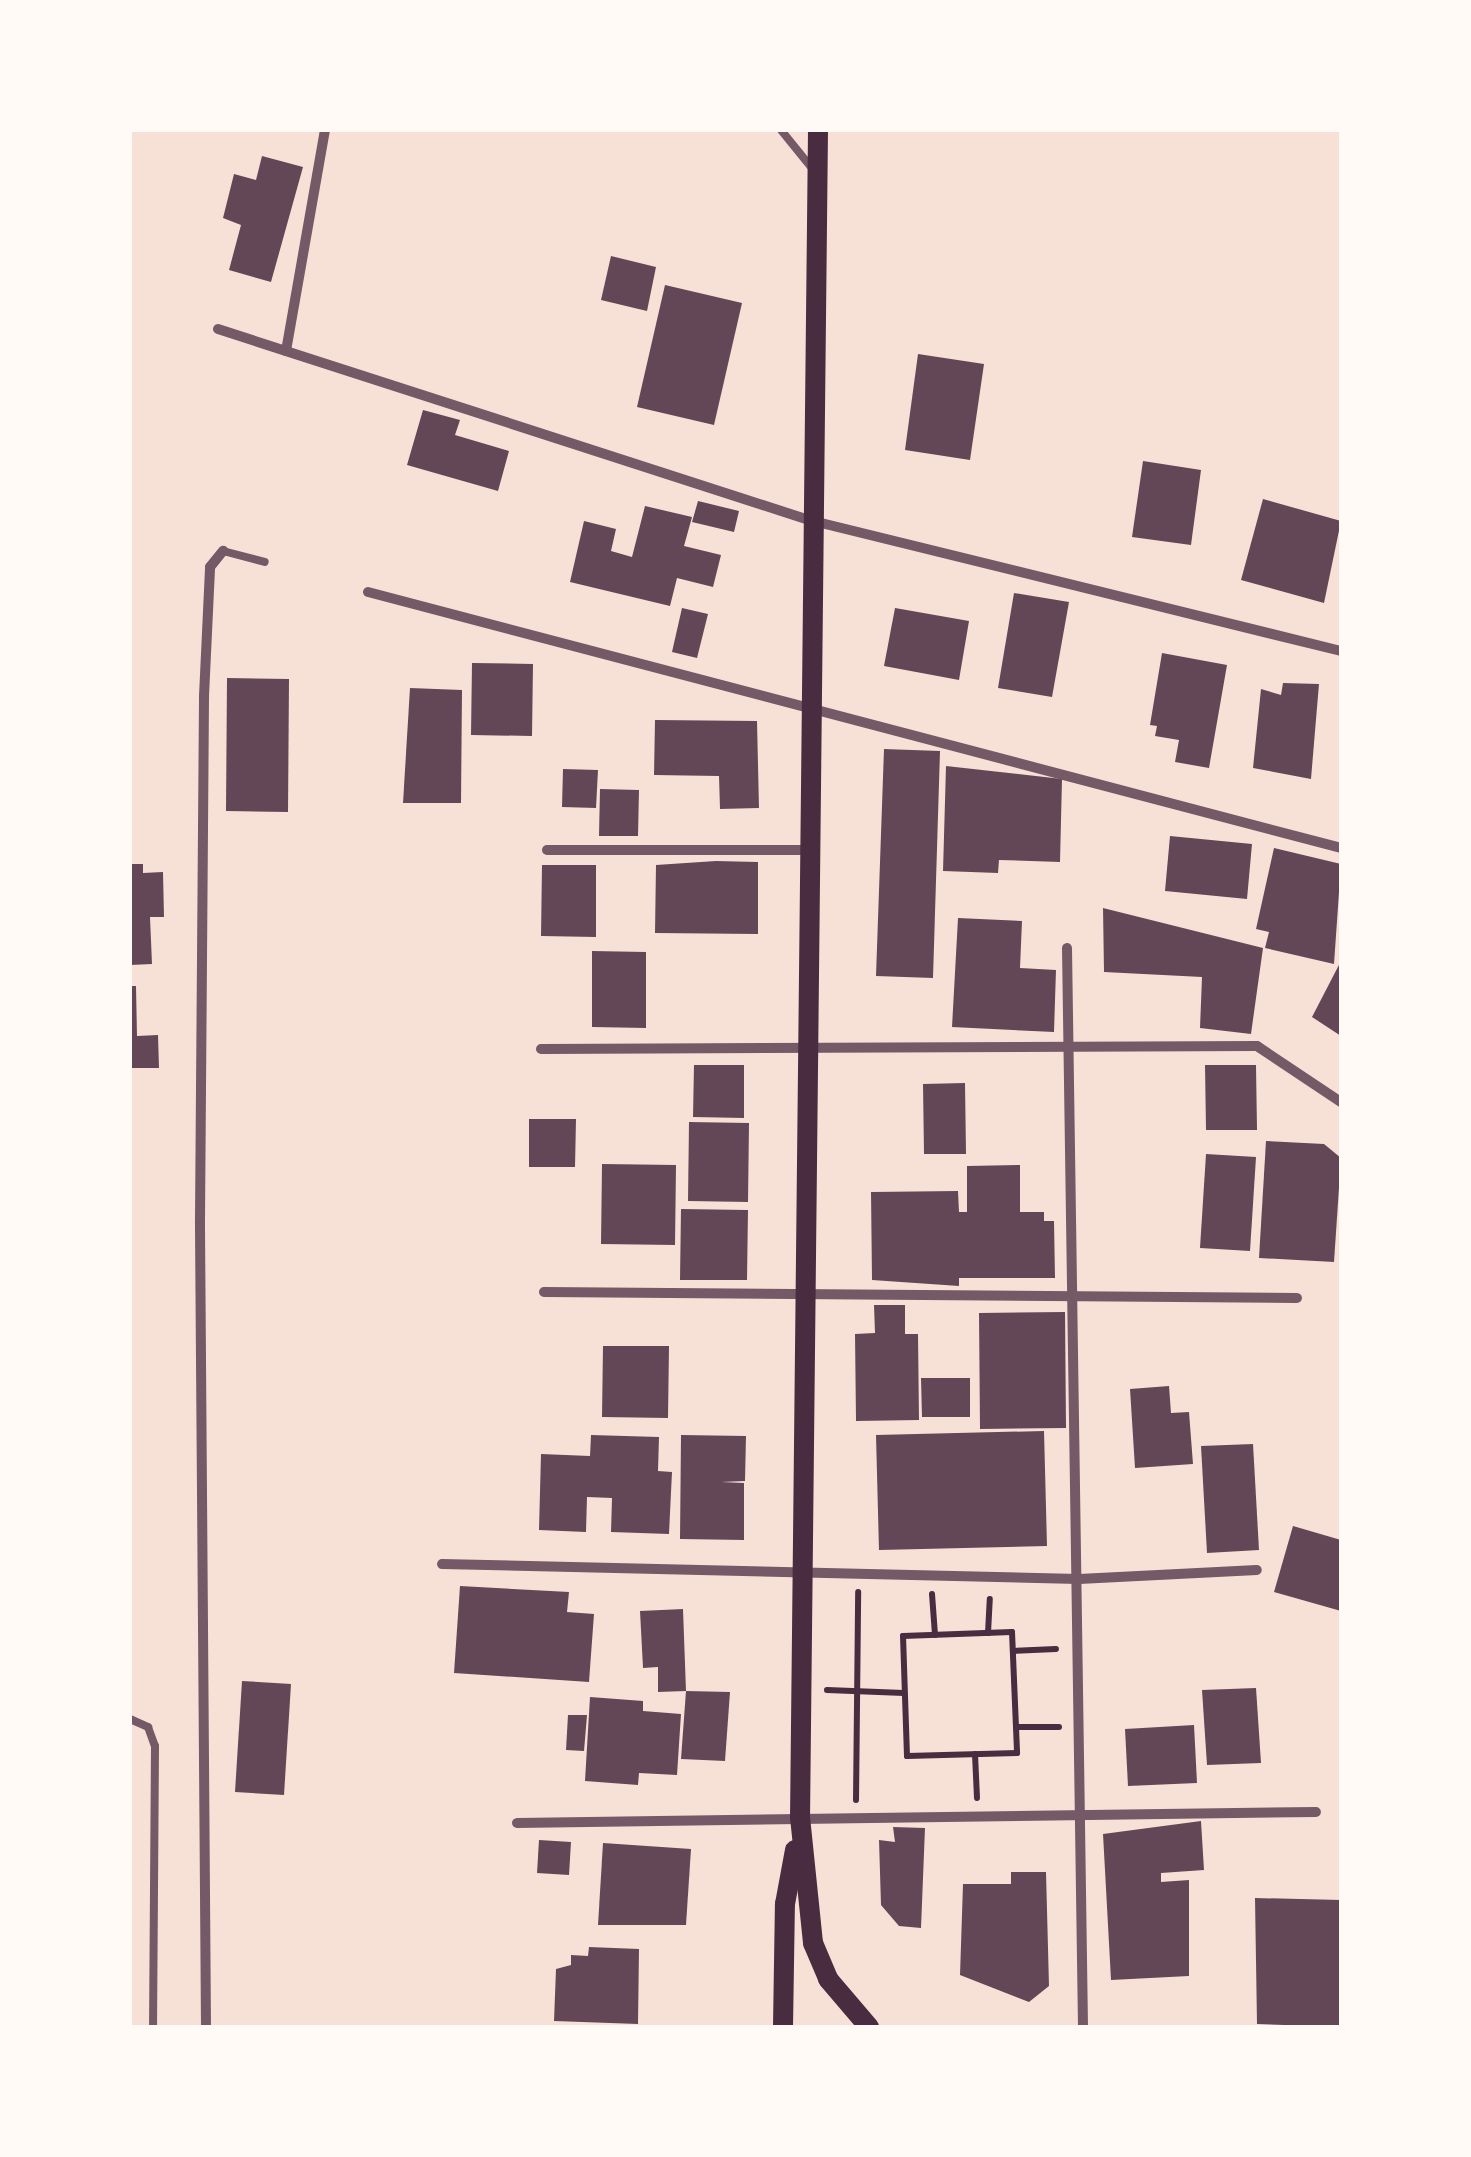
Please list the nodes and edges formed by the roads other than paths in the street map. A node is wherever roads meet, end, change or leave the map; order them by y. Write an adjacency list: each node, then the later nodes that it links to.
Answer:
1 (325, 130): 6 (street)
2 (781, 130): 4 (lane)
3 (818, 130): 4 (main road)
4 (818, 175): 7 (main road)
5 (218, 329): 6 (street)
6 (286, 351): 7 (street)
7 (809, 520): 11 (street); 12 (main road)
8 (223, 551): 9 (lane); 35 (street)
9 (265, 562)
10 (368, 592): 12 (street)
11 (1341, 652)
12 (813, 714): 13 (street); 15 (main road)
13 (1341, 848)
14 (547, 850): 15 (street)
15 (812, 850): 19 (main road)
16 (1066, 948): 17 (street)
17 (1065, 1048): 19 (street); 20 (street); 23 (street)
18 (541, 1049): 19 (street)
19 (810, 1050): 22 (main road)
20 (1341, 1102)
21 (544, 1292): 22 (street)
22 (808, 1294): 23 (street); 27 (main road)
23 (1072, 1295): 24 (street); 28 (street)
24 (1298, 1298)
25 (442, 1564): 27 (street)
26 (1257, 1570): 28 (street)
27 (807, 1575): 28 (street); 31 (main road)
28 (1079, 1579): 32 (street)
29 (130, 1720): 34 (lane)
30 (1316, 1812): 32 (street)
31 (800, 1817): 32 (street); 33 (street); 36 (main road); 37 (main road)
32 (1082, 1817): 38 (street)
33 (517, 1823)
34 (153, 2027)
35 (206, 2027)
36 (783, 2027)
37 (869, 2027)
38 (1083, 2027)

